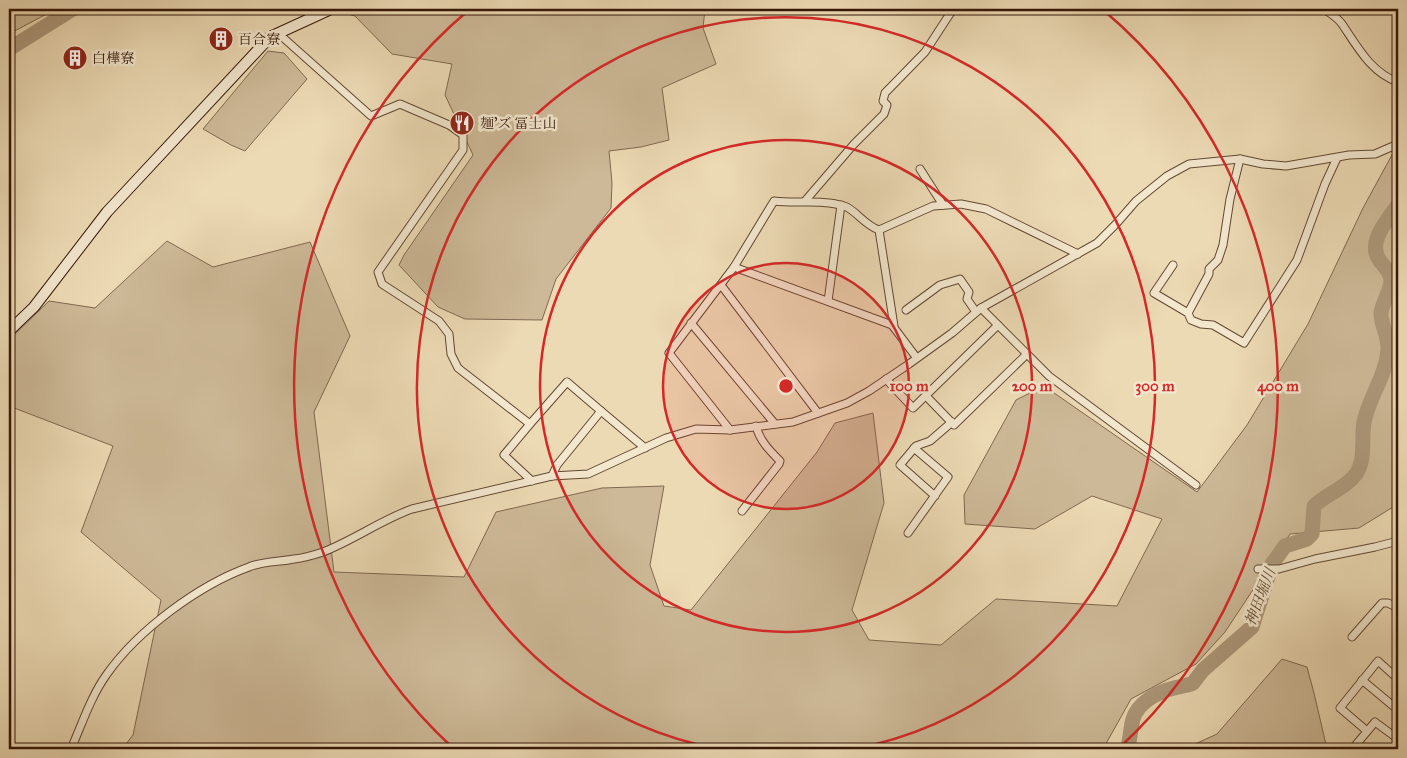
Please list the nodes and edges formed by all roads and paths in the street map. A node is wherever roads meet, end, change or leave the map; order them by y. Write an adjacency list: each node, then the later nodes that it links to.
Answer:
1 (331, 9): 4 (street)
2 (953, 9): 10 (street)
3 (1324, 9): 5 (street)
4 (279, 34): 25 (street); 33 (street)
5 (1398, 82)
6 (1398, 144): 7 (street)
7 (1337, 158): 8 (street); 21 (street)
8 (1240, 160): 14 (street); 21 (street)
9 (920, 169): 12 (street)
10 (805, 201): 11 (street); 16 (street)
11 (841, 205): 13 (street); 18 (street)
12 (943, 205): 13 (street); 14 (street)
13 (879, 230): 24 (street)
14 (1078, 254): 20 (street)
15 (1173, 265): 21 (street)
16 (734, 266): 17 (street); 18 (street)
17 (721, 285): 22 (street); 31 (street)
18 (828, 301): 24 (street)
19 (906, 310): 20 (street)
20 (978, 310): 23 (street); 27 (street)
21 (1188, 313)
22 (691, 323): 34 (street); 36 (street)
23 (998, 325): 26 (street); 29 (street)
24 (894, 326): 27 (street)
25 (9, 331)
26 (1027, 354): 32 (street); 41 (street)
27 (916, 357): 28 (street)
28 (886, 379): 29 (street); 31 (street)
29 (926, 396): 32 (street)
30 (601, 411): 33 (street); 37 (street); 39 (street)
31 (818, 414): 34 (street)
32 (952, 422): 38 (street)
33 (530, 424): 40 (street)
34 (775, 424): 35 (street)
35 (756, 426): 36 (street); 43 (street)
36 (730, 430): 37 (street)
37 (645, 448): 39 (street)
38 (914, 448): 42 (street); 42 (street)
39 (552, 476): 40 (street)
40 (532, 481): 55 (street)
41 (1196, 485)
42 (936, 496): 44 (street)
43 (742, 511)
44 (908, 533)
45 (1398, 541): 46 (street)
46 (1258, 569)
47 (1398, 608): 48 (street)
48 (1352, 637)
49 (1398, 678): 50 (street)
50 (1362, 680): 51 (street); 52 (street)
51 (1398, 710)
52 (1367, 731): 53 (street); 54 (street)
53 (1398, 739)
54 (1354, 747)
55 (71, 749)

